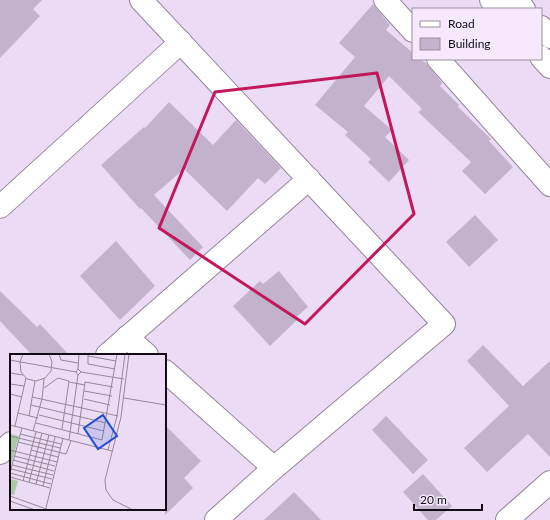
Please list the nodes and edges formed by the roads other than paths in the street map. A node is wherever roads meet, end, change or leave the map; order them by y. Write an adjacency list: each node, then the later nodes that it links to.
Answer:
1 (141, 0): 10 (street)
2 (385, 0): 8 (street)
3 (491, 0): 5 (street)
4 (516, 0): 6 (street)
5 (498, 8)
6 (523, 8)
7 (542, 28): 9 (street)
8 (412, 30)
9 (550, 37)
10 (180, 42): 14 (street); 16 (street)
11 (542, 58): 13 (street)
12 (439, 60): 15 (street)
13 (550, 67)
14 (309, 180): 17 (street); 23 (street)
15 (550, 185)
16 (0, 207)
17 (127, 337): 18 (street); 19 (street)
18 (108, 354)
19 (146, 354)
20 (166, 372): 23 (street)
21 (10, 444): 22 (street)
22 (0, 453)
23 (274, 468): 25 (street)
24 (550, 482): 26 (street)
25 (216, 520)
26 (507, 520)

